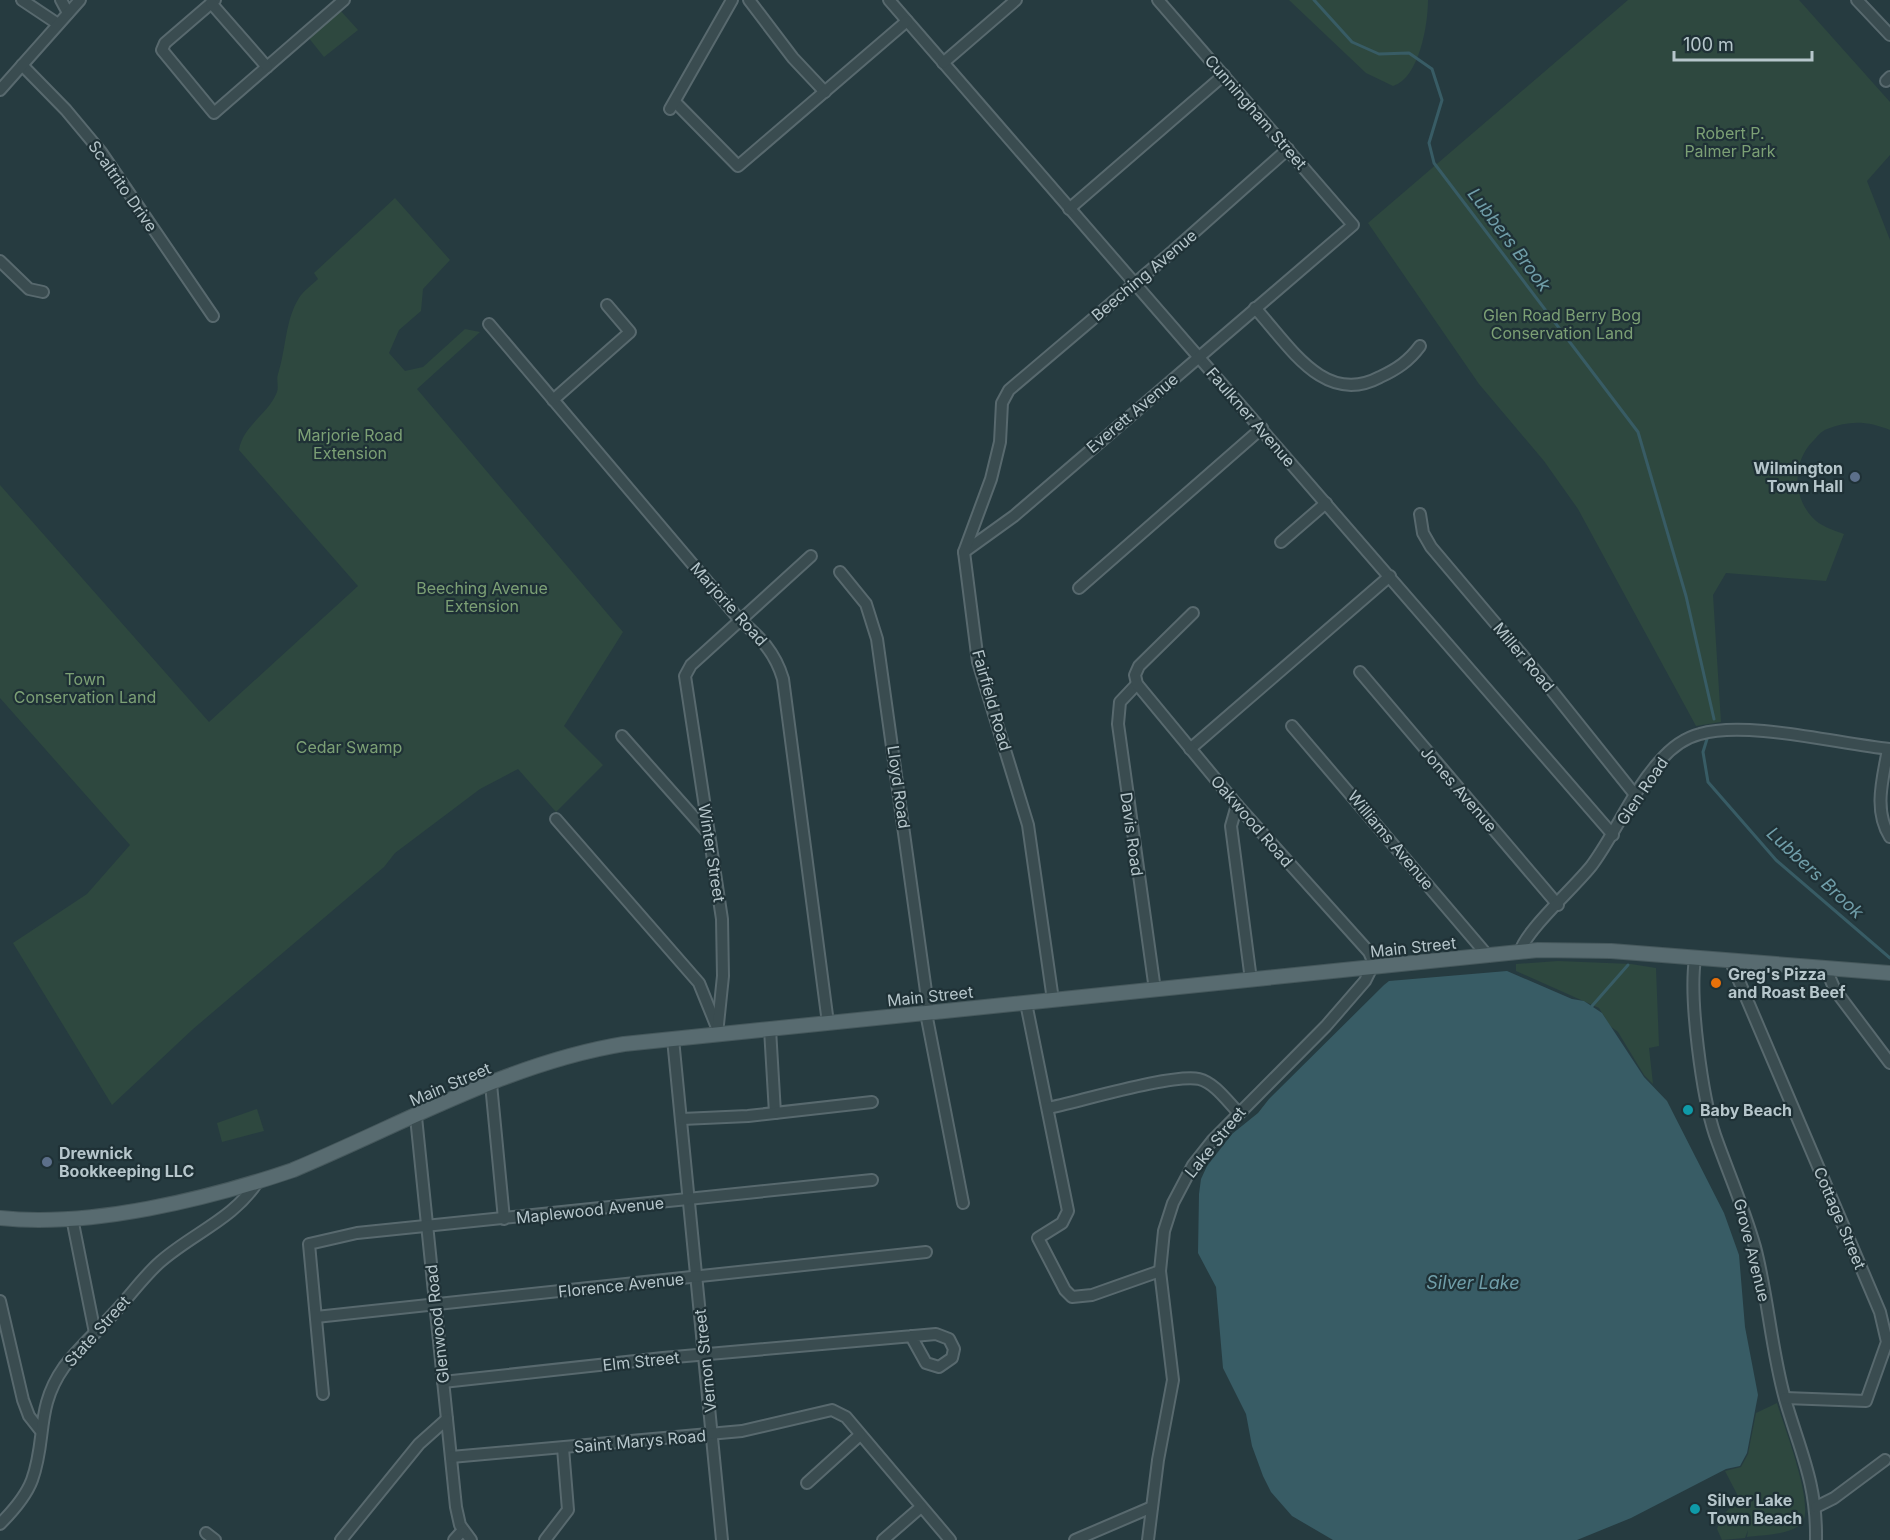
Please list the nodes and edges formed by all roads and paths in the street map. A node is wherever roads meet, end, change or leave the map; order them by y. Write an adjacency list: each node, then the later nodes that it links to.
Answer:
1 (22, 0): 14 (street)
2 (61, 0): 12 (street)
3 (80, 0): 12 (street)
4 (344, 0): 18 (street)
5 (732, 0): 21 (street)
6 (749, 0): 21 (street)
7 (889, 0): 13 (street, Faulkner Avenue)
8 (1016, 0): 16 (street)
9 (1158, 0): 19 (street, Cunningham Street)
10 (1857, 0): 15 (street)
11 (213, 2): 18 (street); 18 (street)
12 (68, 13): 14 (street)
13 (907, 21): 16 (street, Faulkner Avenue); 21 (street)
14 (58, 24): 17 (street)
15 (1890, 35)
16 (943, 63): 23 (street, Faulkner Avenue)
17 (22, 65): 20 (street); 30 (street, Scaltrito Drive)
18 (267, 67)
19 (1224, 75): 22 (street, Cunningham Street); 23 (street)
20 (0, 90)
21 (825, 92)
22 (1288, 149): 24 (street, Cunningham Street); 26 (street, Beeching Avenue)
23 (1069, 209): 26 (street, Faulkner Avenue)
24 (1353, 225): 29 (street, Everett Avenue)
25 (0, 261): 27 (street)
26 (1135, 283): 33 (street, Faulkner Avenue); 35 (street, Beeching Avenue)
27 (43, 292)
28 (607, 305): 34 (street)
29 (1255, 308): 32 (street); 33 (street, Everett Avenue)
30 (213, 316)
31 (489, 324): 34 (street, Marjorie Road)
32 (1420, 346)
33 (1199, 356): 36 (street, Faulkner Avenue); 40 (street, Everett Avenue)
34 (553, 400): 46 (street, Marjorie Road)
35 (1002, 403): 40 (street, Fairfield Road)
36 (1262, 428): 37 (street, Faulkner Avenue); 44 (street)
37 (1326, 503): 39 (street); 43 (street, Faulkner Avenue)
38 (1420, 514): 53 (street, Miller Road)
39 (1281, 542)
40 (964, 552): 69 (street, Fairfield Road)
41 (811, 556): 46 (street)
42 (840, 572): 71 (street, Lloyd Road)
43 (1390, 576): 51 (street); 57 (street, Faulkner Avenue)
44 (1079, 588)
45 (1193, 613): 48 (street)
46 (739, 619): 56 (street, Winter Street); 72 (street, Marjorie Road)
47 (1360, 672): 59 (street, Jones Avenue)
48 (1137, 684): 51 (street, Oakwood Road); 68 (street, Davis Road)
49 (1292, 726): 61 (street, Williams Avenue)
50 (622, 736): 56 (street)
51 (1190, 749): 54 (street, Oakwood Road)
52 (1889, 749): 53 (street, Glen Road); 58 (street)
53 (1636, 796): 57 (street, Glen Road)
54 (1237, 805): 64 (street, Oakwood Road); 67 (street)
55 (556, 819): 74 (street)
56 (709, 834): 74 (street, Winter Street)
57 (1613, 835): 59 (street, Glen Road)
58 (1890, 837)
59 (1558, 905): 60 (street, Glen Road)
60 (1520, 952): 61 (main road, Main Street); 62 (main road, Main Street)
61 (1488, 956): 64 (main road, Main Street)
62 (1695, 959): 63 (main road, Main Street); 103 (street, Grove Avenue)
63 (1731, 962): 65 (main road, Main Street); 103 (street, Cottage Street)
64 (1373, 968): 67 (main road, Main Street); 80 (street, Lake Street)
65 (1826, 969): 66 (main road, Main Street); 76 (street)
66 (1890, 974)
67 (1251, 980): 68 (main road, Main Street)
68 (1155, 990): 69 (main road, Main Street)
69 (1053, 1000): 70 (main road, Main Street)
70 (1026, 1003): 71 (main road, Main Street); 79 (street)
71 (927, 1013): 72 (main road, Main Street); 87 (street, Lloyd Road)
72 (828, 1023): 73 (main road, Main Street)
73 (770, 1029): 74 (main road, Main Street); 81 (street)
74 (717, 1034): 75 (main road, Main Street)
75 (673, 1039): 77 (main road, Main Street); 83 (street, Vernon Street)
76 (1890, 1063)
77 (491, 1084): 82 (main road, Main Street); 90 (street)
78 (872, 1102): 81 (street)
79 (1048, 1108): 80 (street); 93 (street)
80 (1238, 1112): 93 (street, Lake Street)
81 (775, 1113): 83 (street)
82 (416, 1117): 85 (main road, Main Street); 91 (street, Glenwood Road)
83 (682, 1119): 86 (street, Vernon Street)
84 (872, 1180): 86 (street, Maplewood Avenue)
85 (258, 1181): 89 (main road, Main Street); 98 (street, State Street)
86 (689, 1200): 90 (street, Maplewood Avenue); 94 (street, Vernon Street)
87 (963, 1203)
88 (0, 1218): 89 (main road, Main Street)
89 (72, 1218): 98 (street)
90 (504, 1219): 91 (street, Maplewood Avenue)
91 (427, 1227): 96 (street, Glenwood Road); 97 (street, Maplewood Avenue)
92 (926, 1252): 94 (street, Florence Avenue)
93 (1160, 1271): 113 (street, Lake Street)
94 (697, 1278): 96 (street, Florence Avenue); 100 (street, Vernon Street)
95 (0, 1301): 105 (street)
96 (435, 1305): 97 (street, Florence Avenue); 101 (street, Glenwood Road)
97 (316, 1317): 102 (street)
98 (95, 1332): 105 (street, State Street)
99 (911, 1336): 100 (street, Elm Street)
100 (704, 1355): 101 (street, Elm Street); 106 (street, Vernon Street)
101 (443, 1382): 104 (street, Glenwood Road)
102 (323, 1394)
103 (1785, 1398): 114 (street, Grove Avenue)
104 (447, 1419): 109 (street, Glenwood Road); 119 (street)
105 (40, 1430): 115 (street, State Street)
106 (712, 1434): 107 (street, Saint Marys Road); 108 (street, Saint Marys Road); 123 (street, Vernon Street)
107 (860, 1435): 111 (street); 112 (street)
108 (563, 1448): 109 (street, Saint Marys Road); 122 (street)
109 (451, 1457): 116 (street, Glenwood Road)
110 (1885, 1460): 114 (street)
111 (807, 1483)
112 (921, 1507): 124 (street); 125 (street)
113 (1152, 1507): 126 (street); 127 (street, Lake Street)
114 (1816, 1507): 128 (street, Grove Avenue)
115 (0, 1524)
116 (463, 1530): 120 (street); 121 (street)
117 (206, 1533): 118 (street)
118 (215, 1540)
119 (341, 1540)
120 (454, 1540)
121 (471, 1540)
122 (545, 1540)
123 (722, 1540)
124 (883, 1540)
125 (950, 1540)
126 (1074, 1540)
127 (1148, 1540)
128 (1816, 1540)

